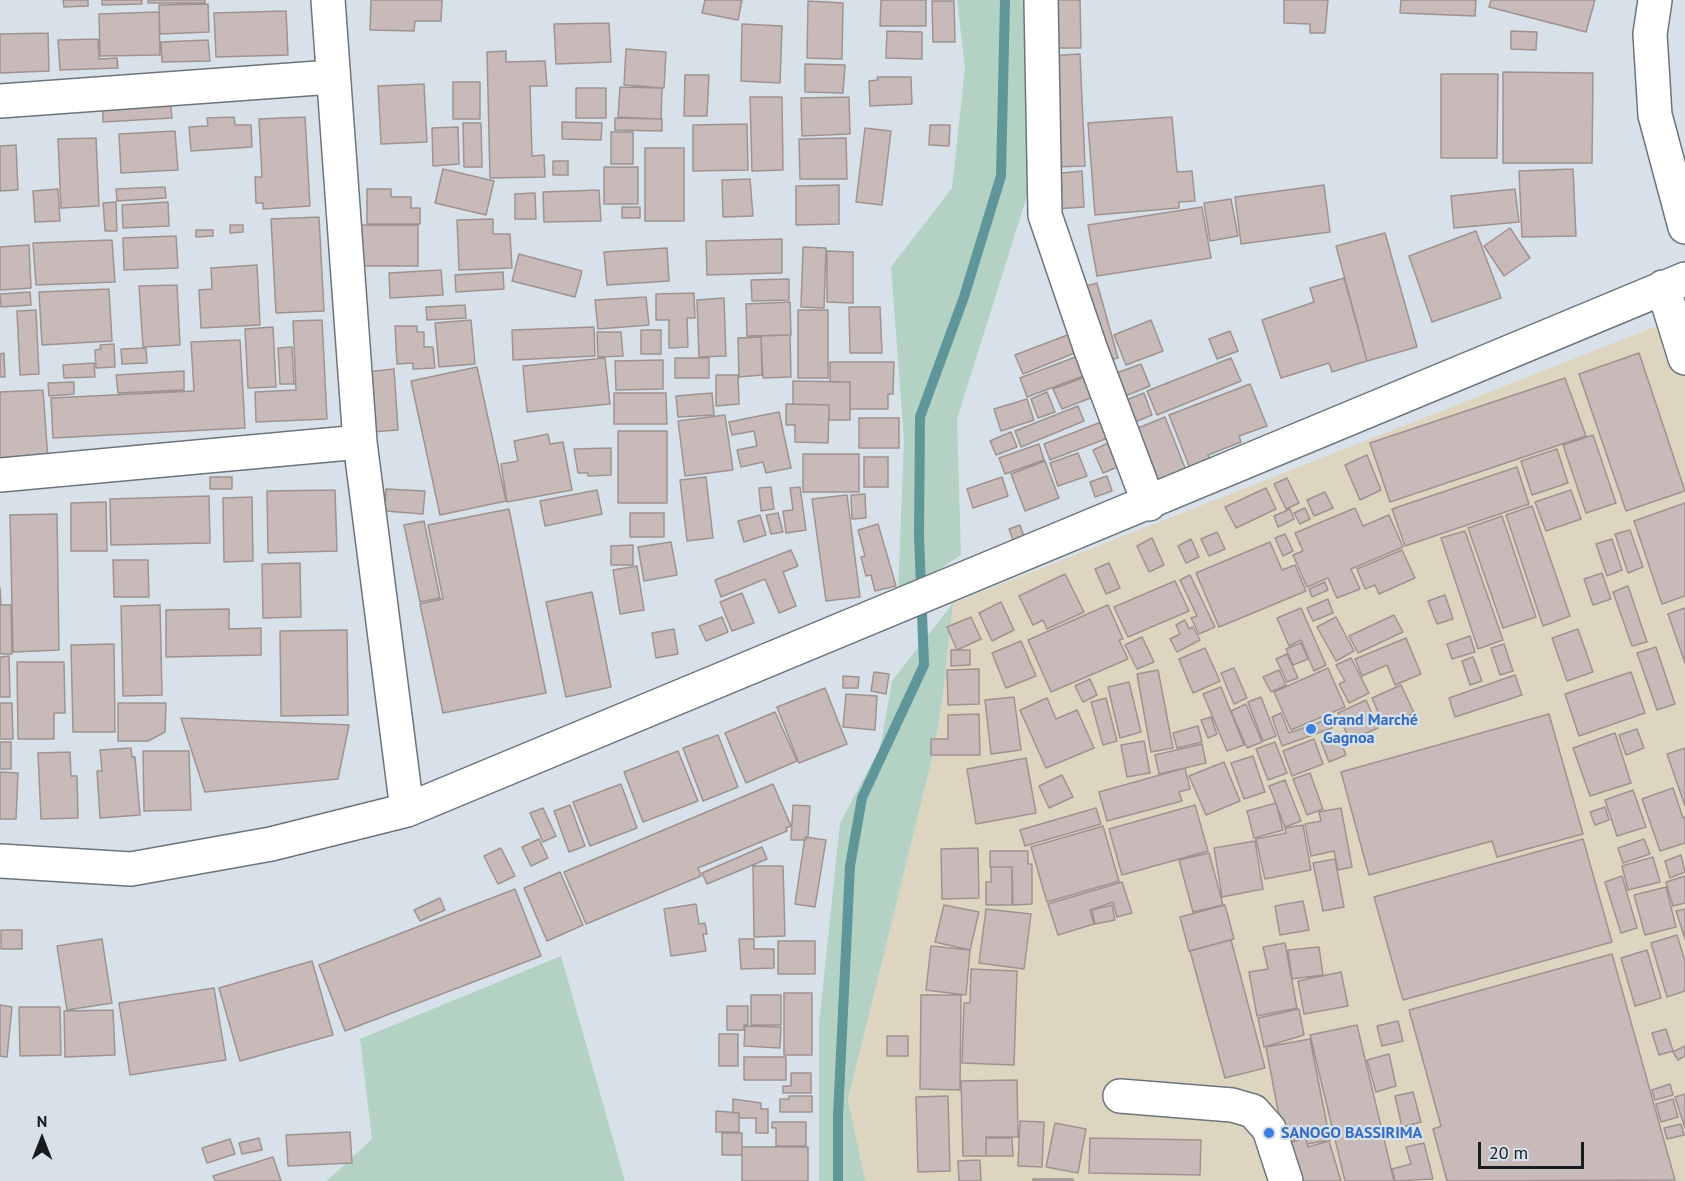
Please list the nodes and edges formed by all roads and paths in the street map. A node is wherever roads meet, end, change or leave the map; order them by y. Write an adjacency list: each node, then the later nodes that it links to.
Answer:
1 (328, 0): 4 (street)
2 (1041, 0): 11 (street)
3 (1655, 0): 6 (street)
4 (332, 77): 5 (street); 9 (street)
5 (0, 101)
6 (1685, 227)
7 (1674, 283): 8 (street); 11 (street)
8 (1685, 358)
9 (360, 442): 10 (street); 12 (street)
10 (0, 475)
11 (1149, 504): 12 (street)
12 (407, 810): 13 (street)
13 (0, 861)
14 (1120, 1096): 15 (street)
15 (1286, 1181)

